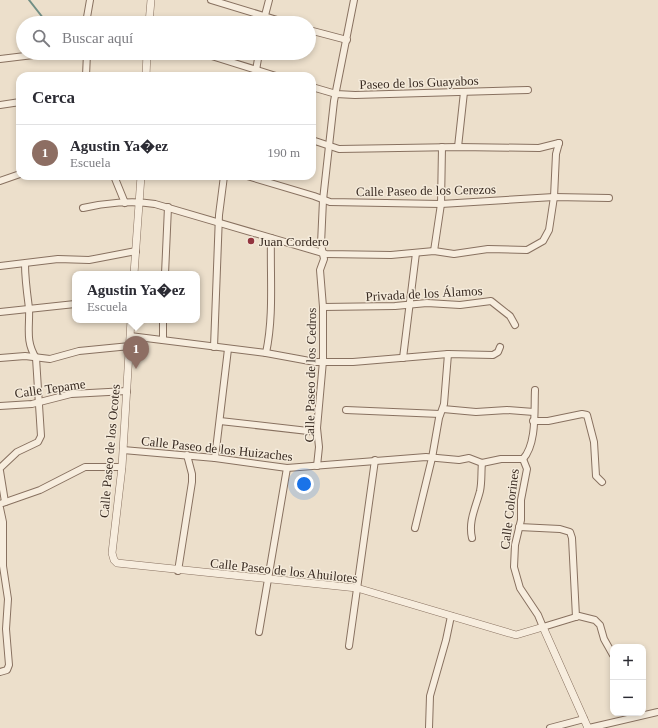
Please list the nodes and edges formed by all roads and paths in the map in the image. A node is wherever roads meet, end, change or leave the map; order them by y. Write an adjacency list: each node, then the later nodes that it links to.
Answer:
1 (90, 0): 6 (street)
2 (150, 0): 7 (street)
3 (211, 0): 8 (street)
4 (269, 0): 9 (street)
5 (354, 0): 11 (street, Calle Paseo de los Cedros)
6 (87, 16)
7 (149, 16)
8 (253, 16)
9 (265, 16)
10 (316, 32): 11 (street)
11 (347, 40): 25 (street, Calle Paseo de los Cedros)
12 (16, 57): 13 (street)
13 (0, 59)
14 (87, 60): 18 (street)
15 (147, 60): 19 (street)
16 (221, 60): 20 (street)
17 (258, 60): 21 (street)
18 (86, 72)
19 (146, 72)
20 (253, 72)
21 (256, 72)
22 (316, 88): 25 (street, Paseo de los Guayabos)
23 (528, 90): 24 (street, Paseo de los Guayabos)
24 (464, 92): 25 (street, Paseo de los Guayabos); 30 (street)
25 (336, 94): 29 (street, Calle Paseo de los Cedros)
26 (16, 103): 27 (street)
27 (0, 105)
28 (316, 141): 29 (street)
29 (329, 146): 31 (street); 40 (street, Calle Paseo de los Cedros)
30 (458, 146): 31 (street); 38 (street)
31 (442, 147): 43 (street)
32 (16, 175): 33 (street)
33 (0, 180)
34 (116, 180): 42 (street)
35 (141, 180): 41 (street)
36 (224, 180): 46 (street)
37 (260, 180): 40 (street, Calle Paseo de los Cerezos)
38 (554, 197): 39 (street, Calle Paseo de los Cerezos); 43 (street, Calle Paseo de los Cerezos); 49 (street)
39 (609, 198)
40 (323, 200): 43 (street, Calle Paseo de los Cerezos); 50 (street, Calle Paseo de los Cedros)
41 (139, 202): 42 (street); 44 (street); 48 (street)
42 (125, 203): 45 (street)
43 (441, 204): 49 (street)
44 (168, 207): 46 (street); 55 (street)
45 (83, 208)
46 (219, 222): 47 (street); 67 (street)
47 (271, 238): 50 (street); 70 (street)
48 (136, 251): 52 (street); 54 (street)
49 (434, 251): 51 (street)
50 (323, 253): 51 (street); 58 (street, Calle Paseo de los Cedros)
51 (416, 253): 57 (street)
52 (25, 264): 53 (street); 59 (street)
53 (0, 266)
54 (134, 271)
55 (165, 271)
56 (72, 304): 59 (street)
57 (411, 304): 58 (street, Privada de los Álamos); 63 (street, Privada de los Álamos); 74 (street)
58 (323, 307): 75 (street, Calle Paseo de los Cedros)
59 (29, 309): 60 (street); 73 (street)
60 (0, 312)
61 (131, 323): 64 (street, Calle Paseo de los Ocotes)
62 (163, 323): 65 (street)
63 (516, 325)
64 (130, 336): 65 (street); 66 (street, Calle Paseo de los Ocotes)
65 (163, 340): 67 (street)
66 (130, 346): 73 (street); 77 (street, Calle Paseo de los Ocotes)
67 (214, 347): 69 (street)
68 (500, 347): 71 (street)
69 (228, 349): 70 (street); 84 (street)
70 (266, 353): 75 (street)
71 (448, 354): 74 (street); 81 (street)
72 (0, 358): 73 (street)
73 (36, 358): 78 (street)
74 (403, 358): 75 (street)
75 (323, 361): 85 (street, Calle Paseo de los Cedros)
76 (535, 390): 82 (street, Calle Colorines)
77 (127, 391): 78 (street, Calle Tepame); 86 (street, Calle Paseo de los Ocotes)
78 (39, 403): 79 (street, Calle Tepame); 96 (street)
79 (0, 406)
80 (346, 410): 81 (street)
81 (441, 411): 82 (street); 89 (street)
82 (534, 412): 83 (street, Calle Colorines)
83 (533, 420): 90 (street, Calle Colorines); 97 (street)
84 (220, 421): 85 (street); 88 (street)
85 (317, 432): 94 (street, Calle Paseo de los Cedros)
86 (123, 450): 87 (street, Calle Paseo de los Huizaches); 93 (street, Calle Paseo de los Ocotes)
87 (187, 455): 88 (street, Calle Paseo de los Huizaches); 105 (street)
88 (215, 458): 95 (street, Calle Paseo de los Huizaches)
89 (432, 458): 91 (street, Calle Paseo de los Huizaches); 92 (street, Calle Paseo de los Huizaches); 101 (street)
90 (523, 459): 92 (street, Calle Paseo de los Huizaches); 100 (street, Calle Colorines)
91 (375, 460): 94 (street, Calle Paseo de los Huizaches); 107 (street)
92 (482, 462): 102 (street)
93 (122, 466): 98 (street); 104 (street, Calle Paseo de los Ocotes)
94 (317, 466): 95 (street, Calle Paseo de los Huizaches)
95 (287, 468): 106 (street)
96 (0, 470): 98 (street)
97 (602, 482)
98 (2, 503)
99 (0, 508): 103 (street)
100 (518, 527): 109 (street); 110 (street, Calle Colorines)
101 (415, 528)
102 (472, 538)
103 (2, 558): 111 (street)
104 (114, 560): 105 (street, Calle Paseo de los Ahuilotes)
105 (178, 571): 106 (street, Calle Paseo de los Ahuilotes)
106 (268, 579): 107 (street, Calle Paseo de los Ahuilotes); 112 (street)
107 (356, 588): 108 (street, Calle Paseo de los Ahuilotes); 113 (street)
108 (451, 616): 110 (street, Calle Paseo de los Ahuilotes); 120 (street)
109 (576, 617): 110 (street); 114 (street)
110 (543, 628): 119 (street)
111 (3, 630): 115 (street)
112 (259, 632)
113 (349, 646)
114 (610, 650)
115 (0, 672)
116 (658, 712): 117 (street)
117 (646, 714)
118 (634, 716): 122 (street)
119 (584, 719): 121 (street); 122 (street)
120 (429, 728)
121 (550, 728)
122 (589, 728)

